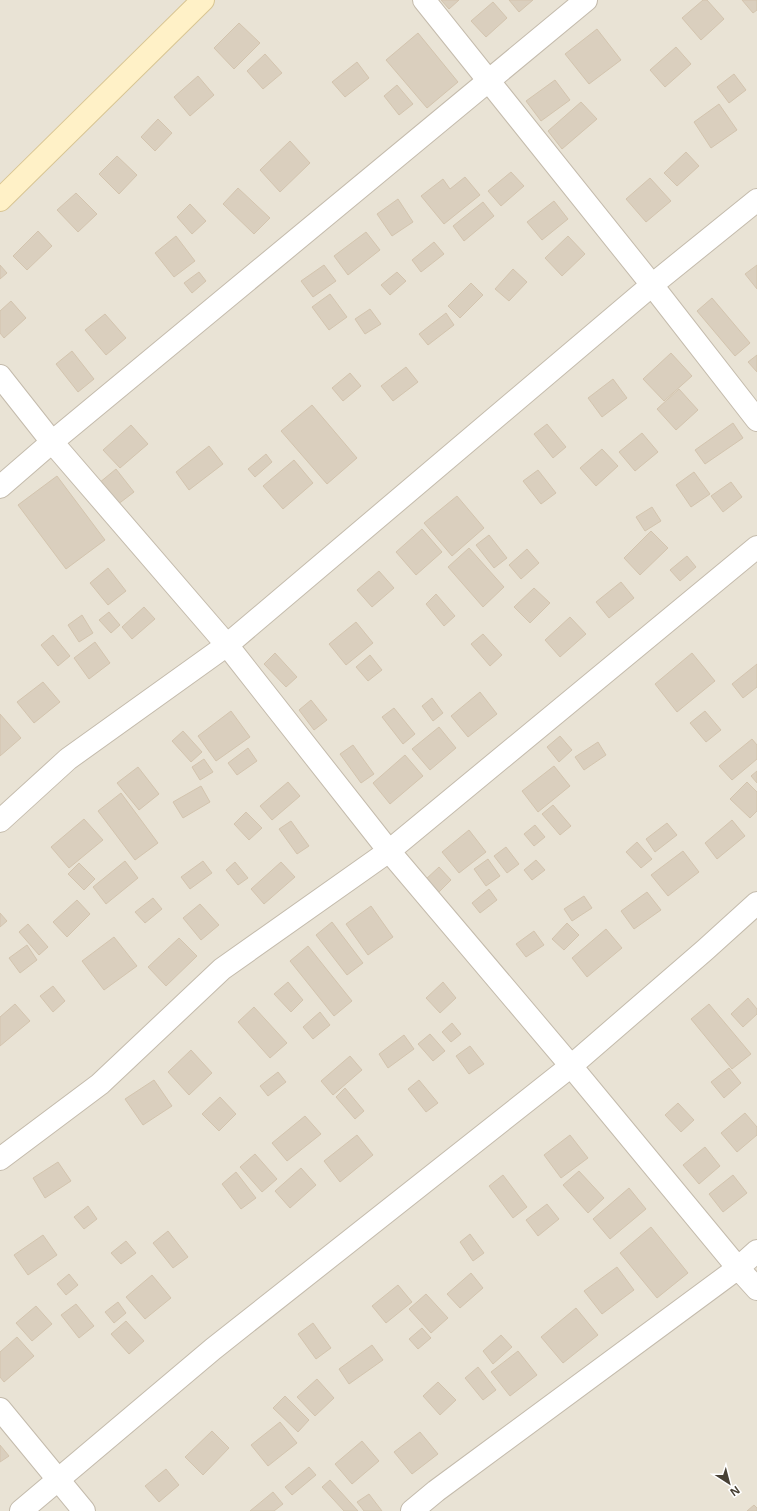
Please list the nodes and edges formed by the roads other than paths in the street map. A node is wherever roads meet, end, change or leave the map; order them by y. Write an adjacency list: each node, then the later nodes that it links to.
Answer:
1 (203, 0): 5 (street)
2 (424, 0): 4 (street)
3 (586, 0): 4 (street)
4 (488, 80): 7 (street); 10 (street)
5 (0, 200)
6 (757, 200): 7 (street)
7 (652, 285): 9 (street); 13 (street)
8 (0, 376): 10 (street)
9 (757, 420)
10 (52, 442): 11 (street); 13 (street)
11 (0, 486)
12 (757, 548): 15 (street)
13 (227, 645): 14 (street); 15 (street)
14 (0, 821)
15 (389, 851): 17 (street); 18 (street)
16 (757, 903): 17 (street)
17 (571, 1066): 20 (street); 23 (street)
18 (0, 1159)
19 (757, 1251): 20 (street)
20 (738, 1268): 21 (street); 26 (street)
21 (757, 1289)
22 (0, 1409): 23 (street)
23 (58, 1479): 24 (street); 25 (street)
24 (21, 1511)
25 (84, 1511)
26 (412, 1511)

